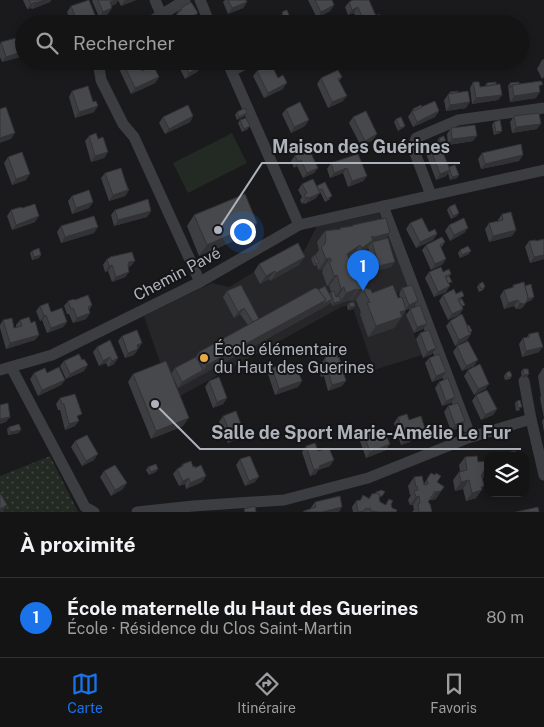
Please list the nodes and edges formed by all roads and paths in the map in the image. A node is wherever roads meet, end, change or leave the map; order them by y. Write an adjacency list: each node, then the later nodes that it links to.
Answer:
1 (155, 0): 4 (street)
2 (185, 0): 4 (street)
3 (200, 0): 5 (street)
4 (161, 14)
5 (206, 15)
6 (99, 70): 13 (street)
7 (231, 70): 12 (street)
8 (544, 108): 10 (street)
9 (544, 170): 10 (street, Chemin Pavé)
10 (431, 195): 11 (street, Chemin Pavé)
11 (383, 206): 12 (street, Chemin Pavé); 17 (street)
12 (299, 225): 13 (street, Chemin Pavé)
13 (200, 282): 14 (street, Chemin Pavé)
14 (5, 368): 19 (street)
15 (524, 381): 16 (street)
16 (531, 419): 18 (street); 20 (street)
17 (468, 427)
18 (544, 475)
19 (94, 512)
20 (137, 512)

